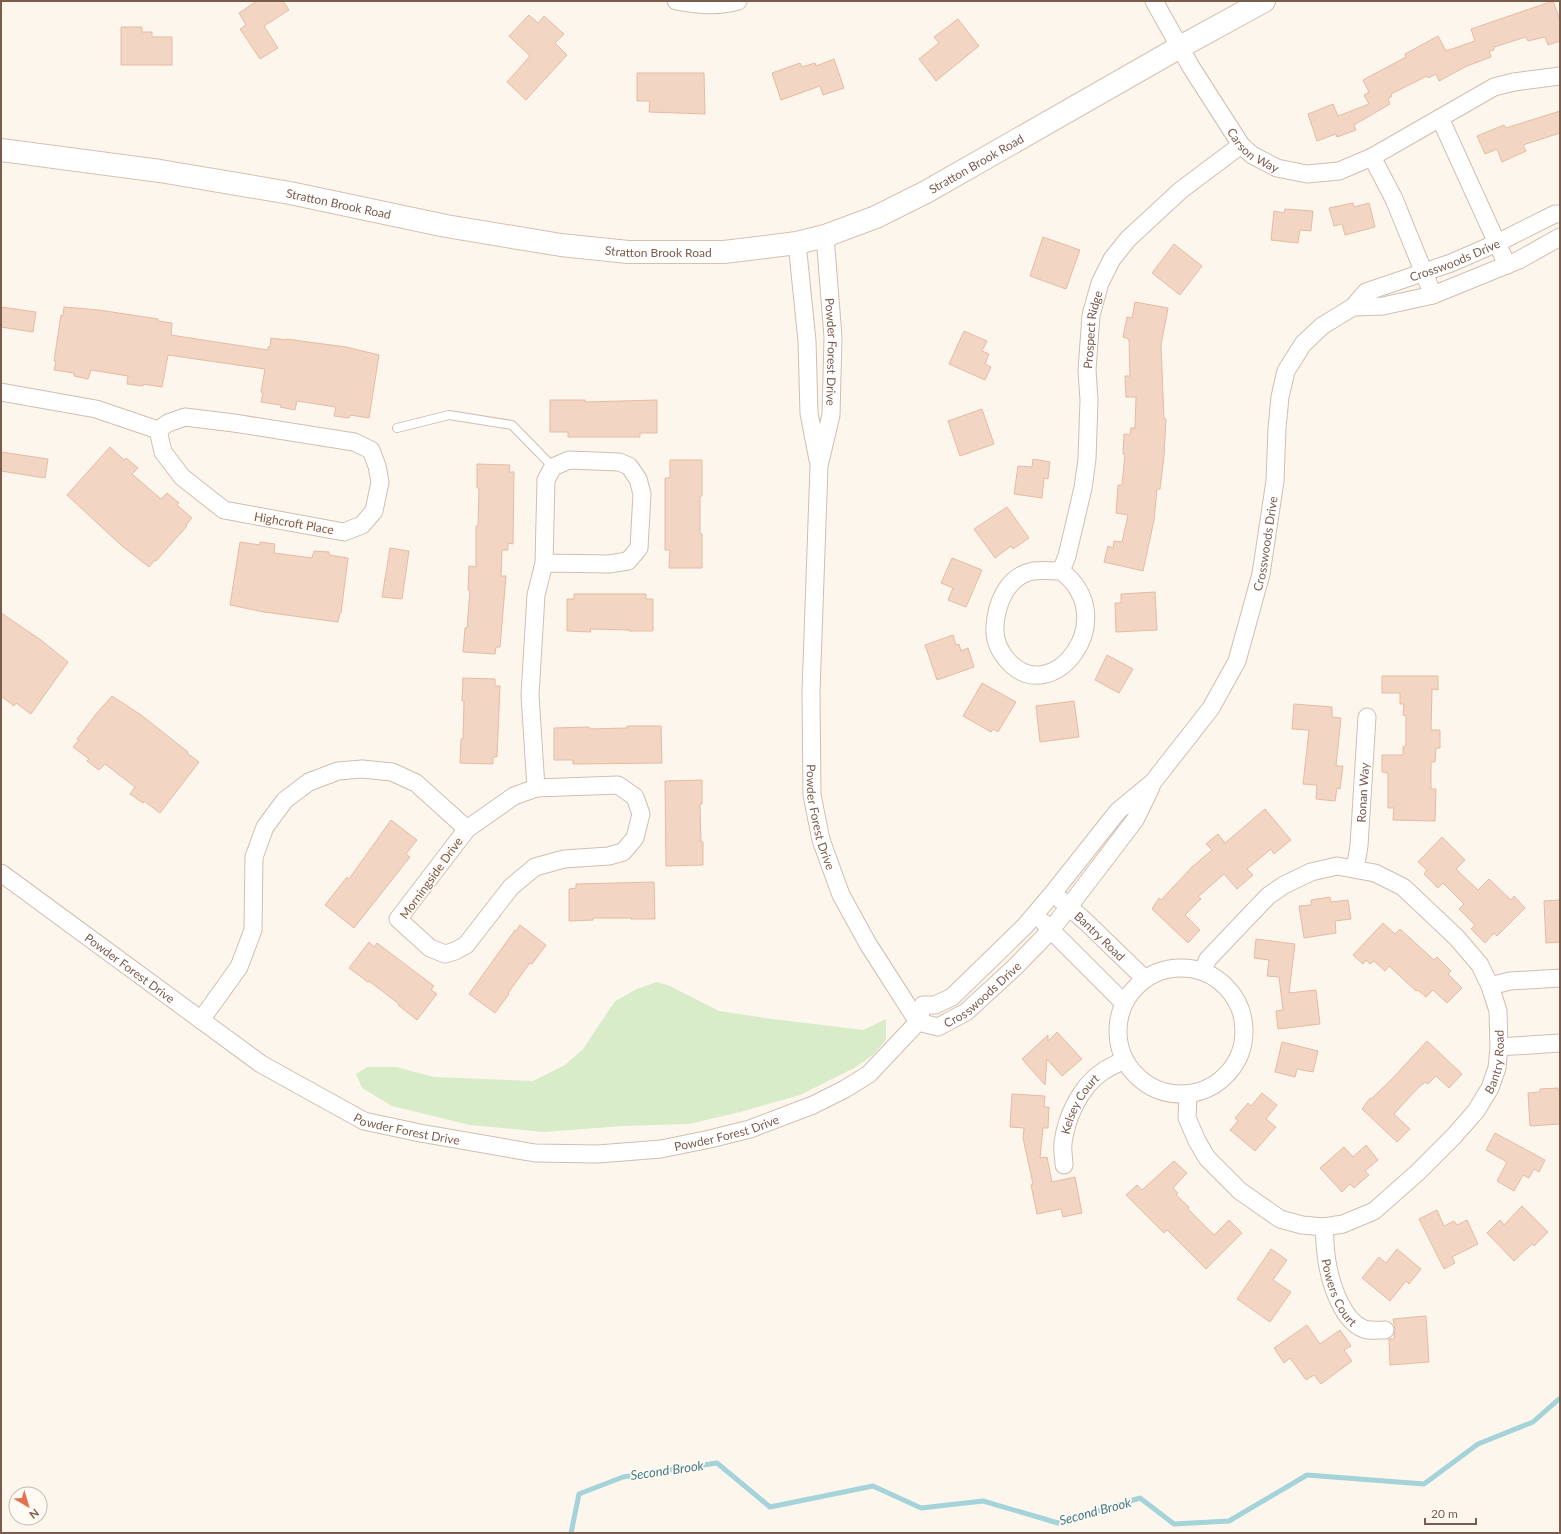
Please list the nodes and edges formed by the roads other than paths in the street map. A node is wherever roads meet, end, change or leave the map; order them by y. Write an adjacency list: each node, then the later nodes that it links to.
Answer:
1 (676, 1): 2 (street)
2 (738, 1)
3 (1154, 1): 5 (street, Carson Way)
4 (1264, 1): 5 (street, Stratton Brook Road)
5 (1180, 47): 8 (street, Carson Way); 12 (street, Stratton Brook Road)
6 (1560, 76): 7 (street, Carson Way)
7 (1440, 118): 10 (street, Carson Way); 15 (street)
8 (1241, 145): 10 (street, Carson Way); 26 (street, Prospect Ridge)
9 (1, 150): 14 (street, Stratton Brook Road)
10 (1372, 157): 17 (street)
11 (1560, 214): 15 (street, Crosswoods Drive)
12 (825, 236): 14 (street, Stratton Brook Road); 23 (street, Powder Forest Drive)
13 (1560, 237): 16 (street, Crosswoods Drive)
14 (797, 243): 23 (street, Powder Forest Drive)
15 (1497, 243): 16 (street); 17 (street, Crosswoods Drive)
16 (1507, 265): 18 (street, Crosswoods Drive)
17 (1424, 272): 18 (street); 19 (street, Crosswoods Drive)
18 (1433, 295): 19 (street, Crosswoods Drive)
19 (1353, 307): 28 (street, Crosswoods Drive)
20 (1, 392): 22 (street)
21 (397, 428): 24 (lane)
22 (158, 430): 22 (street, Highcroft Place)
23 (819, 466): 43 (street, Powder Forest Drive)
24 (554, 467): 25 (street); 25 (street)
25 (544, 563): 29 (street)
26 (1061, 571): 26 (street)
27 (1367, 716): 31 (street, Ronan Way)
28 (1153, 782): 33 (street, Crosswoods Drive); 34 (street, Crosswoods Drive)
29 (536, 788): 30 (street, Morningside Drive); 30 (street, Morningside Drive)
30 (467, 829): 42 (street, Morningside Drive)
31 (1355, 868): 37 (street, Bantry Road); 40 (street, Bantry Road)
32 (1, 873): 42 (street, Powder Forest Drive)
33 (1053, 893): 34 (street, Bantry Road); 35 (street, Crosswoods Drive)
34 (1069, 906): 36 (street, Crosswoods Drive); 39 (street, Bantry Road)
35 (1035, 914): 36 (street); 43 (street, Crosswoods Drive)
36 (1051, 930): 41 (street); 43 (street, Crosswoods Drive)
37 (1202, 971): 39 (street); 47 (street)
38 (1560, 978): 40 (street)
39 (1145, 979): 41 (street)
40 (1490, 986): 45 (street, Bantry Road)
41 (1124, 1003): 46 (street)
42 (201, 1020): 43 (street, Powder Forest Drive)
43 (918, 1022)
44 (1560, 1043): 45 (street)
45 (1499, 1047): 49 (street, Bantry Road)
46 (1124, 1060): 47 (street); 48 (street, Kelsey Court)
47 (1188, 1095): 49 (street, Bantry Road)
48 (1064, 1165)
49 (1324, 1227): 50 (street, Powers Court)
50 (1385, 1330)

